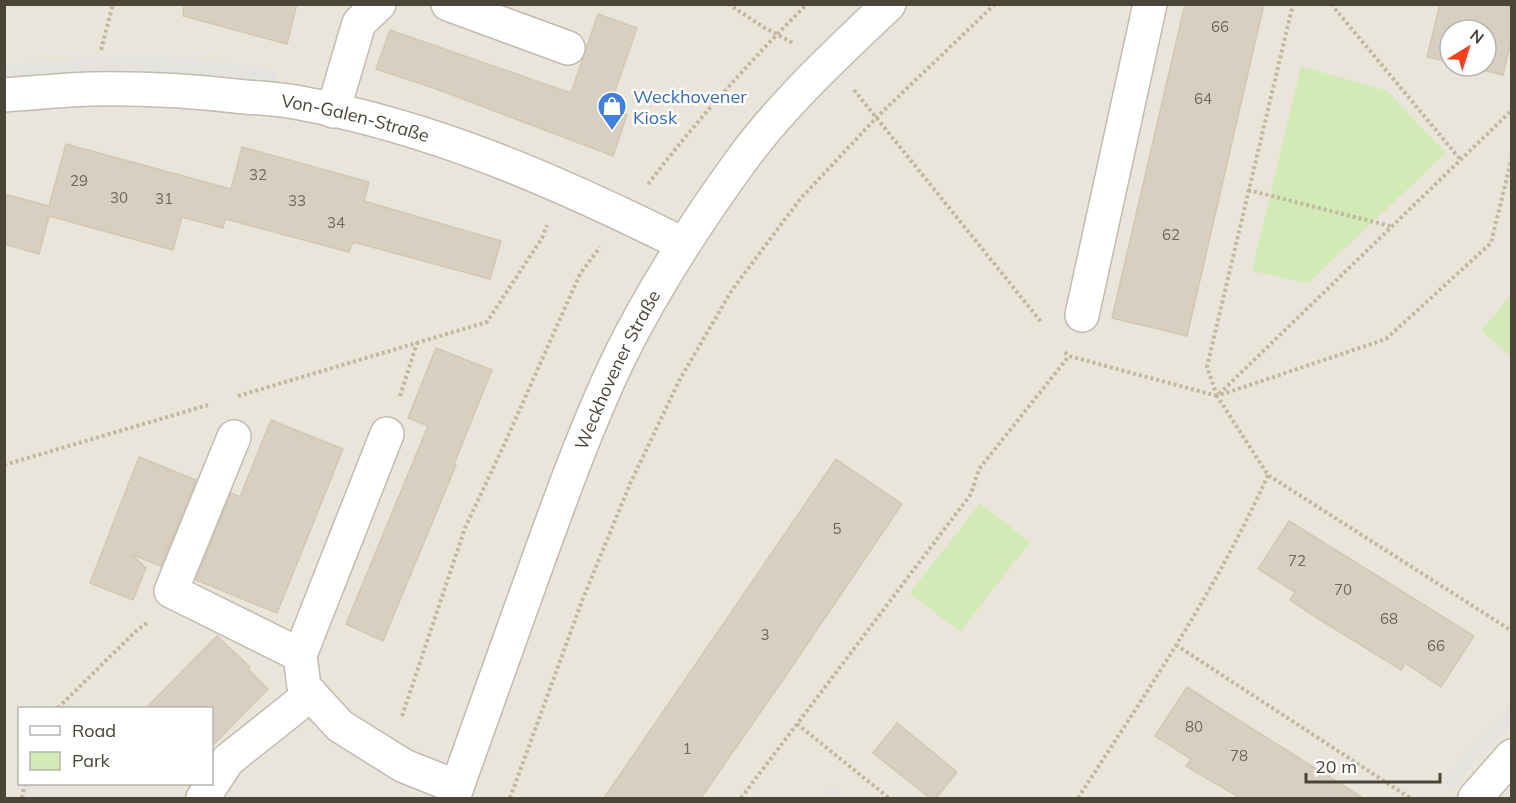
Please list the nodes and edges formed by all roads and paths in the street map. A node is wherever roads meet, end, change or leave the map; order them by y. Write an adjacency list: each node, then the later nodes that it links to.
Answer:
1 (379, 4): 15 (street)
2 (448, 4): 11 (street)
3 (728, 4): 10 (path)
4 (807, 4): 10 (path)
5 (890, 4): 12 (street, Weckhovener Straße)
6 (995, 4): 16 (path)
7 (1293, 4): 20 (path)
8 (1331, 4): 18 (path)
9 (1140, 9): 24 (street)
10 (776, 34): 12 (path); 21 (path)
11 (568, 48)
12 (829, 61): 16 (path); 23 (street, Weckhovener Straße)
13 (4, 95): 15 (street, Von-Galen-Straße)
14 (1512, 110): 18 (path)
15 (333, 111): 19 (street, Von-Galen-Straße)
16 (877, 117): 25 (path); 49 (path)
17 (1512, 157): 29 (path)
18 (1460, 159): 22 (path)
19 (564, 187): 21 (street, Von-Galen-Straße); 26 (path)
20 (1248, 190): 22 (path); 29 (path)
21 (624, 215): 23 (street, Von-Galen-Straße); 43 (path)
22 (1390, 226): 29 (path)
23 (683, 244): 47 (street, Weckhovener Straße)
24 (1082, 315)
25 (1046, 328)
26 (418, 343): 30 (path); 32 (path)
27 (1061, 346): 28 (path)
28 (1069, 356): 29 (path); 42 (path)
29 (1217, 396): 35 (path)
30 (227, 399)
31 (216, 402): 34 (path)
32 (387, 434): 39 (street)
33 (234, 437): 36 (street)
34 (4, 465)
35 (1269, 475): 37 (path); 38 (path)
36 (171, 591): 39 (street); 41 (path)
37 (1512, 631)
38 (1176, 645): 52 (path); 53 (path)
39 (300, 655): 40 (street)
40 (311, 694): 43 (street); 45 (street)
41 (58, 707)
42 (797, 724): 50 (path); 51 (path)
43 (388, 756): 47 (street)
44 (1512, 756): 54 (street)
45 (213, 783)
46 (212, 785): 48 (street)
47 (455, 793)
48 (203, 798)
49 (510, 798)
50 (741, 798)
51 (889, 798)
52 (1078, 798)
53 (1410, 798)
54 (1475, 798)

